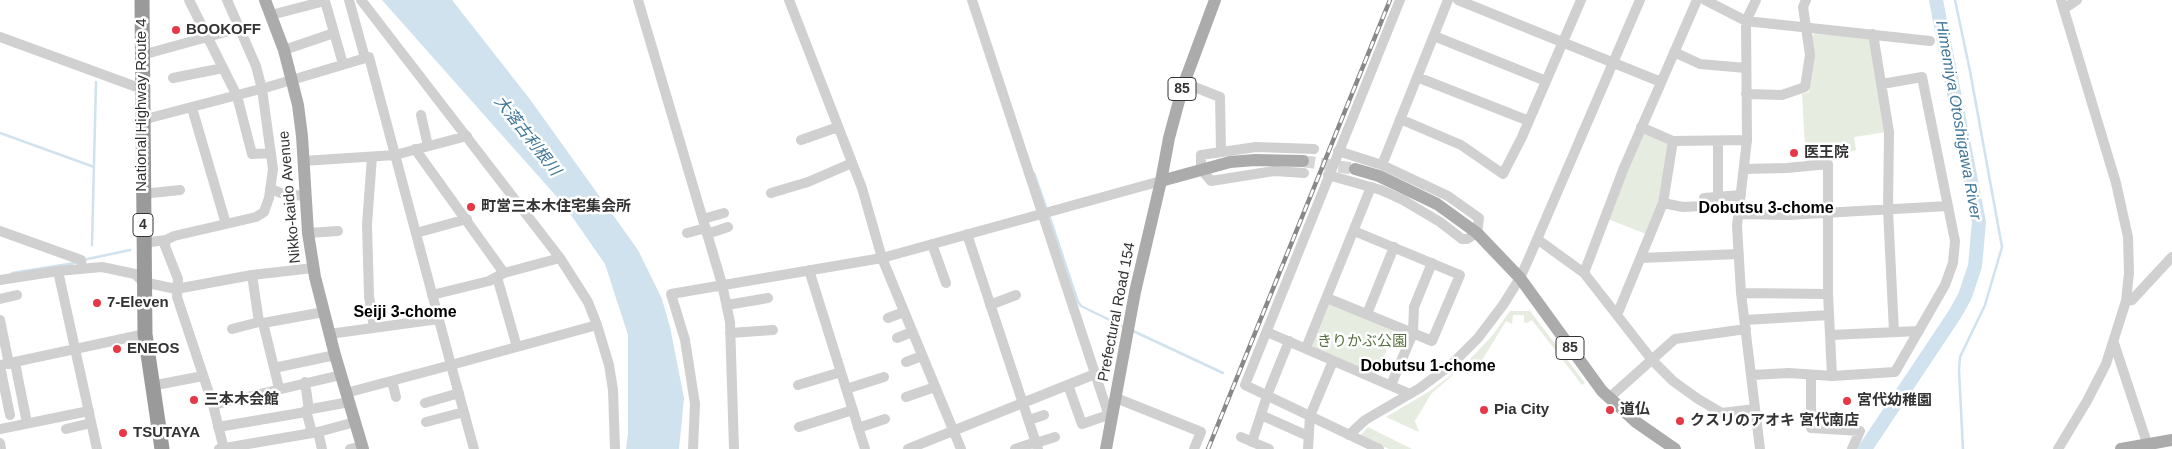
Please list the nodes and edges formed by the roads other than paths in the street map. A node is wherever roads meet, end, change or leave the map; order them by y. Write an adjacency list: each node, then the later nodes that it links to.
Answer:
1 (142, 0): 35 (highway, National Highway Route 4 / 4)
2 (189, 0): 30 (street)
3 (227, 0): 24 (street)
4 (265, 0): 22 (main road, Nikko-kaido Avenue)
5 (349, 0): 36 (street)
6 (360, 0): 59 (street)
7 (638, 0): 98 (street)
8 (789, 0): 57 (street)
9 (972, 0): 92 (street)
10 (1215, 0): 46 (main road, 85)
11 (1400, 0): 68 (street)
12 (1448, 0): 28 (street)
13 (1458, 0): 32 (street)
14 (1581, 0): 32 (street)
15 (1640, 0): 37 (street)
16 (1697, 0): 34 (street)
17 (1705, 0): 23 (street)
18 (1756, 0): 23 (street)
19 (1806, 0): 25 (street)
20 (2077, 0): 21 (street)
21 (2063, 4): 140 (street)
22 (271, 15): 26 (street); 33 (main road, Nikko-kaido Avenue)
23 (1746, 21): 25 (street); 40 (street)
24 (240, 28): 30 (street); 49 (street)
25 (1806, 28): 27 (street); 50 (street)
26 (334, 33): 33 (street); 38 (street)
27 (1873, 34): 31 (street); 47 (street)
28 (1434, 36): 41 (street); 44 (street)
29 (0, 37): 48 (street)
30 (207, 37): 35 (street); 39 (street)
31 (1930, 41)
32 (1563, 42): 37 (street); 44 (street)
33 (284, 50): 43 (main road, Nikko-kaido Avenue)
34 (1674, 52): 40 (street); 45 (street)
35 (142, 55): 48 (highway, National Highway Route 4 / 4)
36 (365, 58): 38 (street); 70 (street)
37 (1613, 62): 45 (street); 108 (street)
38 (343, 64): 43 (street)
39 (223, 68): 42 (street); 51 (street)
40 (1746, 68): 50 (street)
41 (1417, 77): 54 (street); 56 (street)
42 (173, 78)
43 (292, 79): 49 (street); 72 (main road, Nikko-kaido Avenue)
44 (1546, 81): 56 (street)
45 (1661, 82): 58 (street)
46 (1184, 83): 67 (street); 80 (main road, 85)
47 (1882, 84): 90 (street); 91 (street)
48 (142, 89): 55 (highway, National Highway Route 4 / 4)
49 (262, 89): 51 (street); 69 (street)
50 (1746, 94): 61 (street)
51 (237, 96): 52 (street); 69 (street)
52 (192, 108): 55 (street); 97 (street)
53 (421, 116): 64 (street)
54 (1400, 119): 56 (street); 74 (street)
55 (142, 120): 85 (highway, National Highway Route 4 / 4)
56 (1529, 121)
57 (838, 127): 60 (street); 73 (street)
58 (1641, 127): 62 (street); 123 (street)
59 (467, 136): 64 (street); 115 (street)
60 (800, 140)
61 (1747, 140): 63 (street); 76 (street)
62 (1673, 141): 63 (street); 89 (street)
63 (1718, 141): 88 (street)
64 (428, 146): 65 (street)
65 (415, 149): 70 (street); 96 (street)
66 (1314, 149): 67 (street)
67 (1221, 151): 77 (street)
68 (1338, 151): 74 (street); 79 (street)
69 (271, 153): 82 (street)
70 (395, 155): 71 (street); 104 (street)
71 (372, 157): 72 (street); 154 (street)
72 (303, 162): 87 (main road, Nikko-kaido Avenue)
73 (852, 163): 84 (street); 116 (street)
74 (1382, 165): 106 (street)
75 (1304, 167): 77 (main road)
76 (1744, 168): 86 (street); 94 (street)
77 (1201, 169): 80 (main road)
78 (1355, 169): 106 (main road, 85)
79 (1328, 175): 81 (street); 159 (street)
80 (1161, 181): 92 (street); 203 (main road, Prefectural Road 154)
81 (1371, 187): 102 (street); 106 (street)
82 (270, 189): 87 (street); 97 (street)
83 (180, 190): 85 (street)
84 (771, 193)
85 (142, 194): 110 (highway, National Highway Route 4 / 4)
86 (1741, 195): 88 (street); 95 (street)
87 (305, 196): 103 (main road, Nikko-kaido Avenue)
88 (1718, 197): 89 (street)
89 (1663, 203): 117 (street)
90 (1948, 206): 91 (street); 157 (street)
91 (1888, 210): 94 (street); 160 (street)
92 (1043, 212): 107 (street); 181 (street)
93 (724, 213): 98 (street)
94 (1828, 213): 95 (street); 133 (street)
95 (1738, 214): 113 (street)
96 (467, 219): 104 (street); 125 (street)
97 (226, 224): 109 (street)
98 (706, 227): 99 (street); 105 (street); 130 (street)
99 (728, 227)
100 (0, 231): 119 (street)
101 (338, 231): 103 (street)
102 (1354, 231): 112 (street); 138 (street)
103 (308, 233): 120 (main road, Nikko-kaido Avenue)
104 (416, 233): 135 (street)
105 (687, 233)
106 (1477, 233): 126 (main road, 85)
107 (967, 234): 111 (street); 142 (street)
108 (1537, 239): 123 (street); 126 (street)
109 (166, 240): 110 (street); 131 (street)
110 (143, 243): 128 (highway, National Highway Route 4 / 4)
111 (932, 244): 116 (street); 129 (street)
112 (1394, 247): 118 (street); 145 (street)
113 (1739, 254): 117 (street); 132 (street)
114 (2172, 257): 140 (street)
115 (560, 258): 125 (street); 153 (street)
116 (882, 258): 122 (street); 144 (street)
117 (1641, 258): 146 (street)
118 (1432, 263): 162 (street); 162 (street)
119 (82, 268): 121 (street); 128 (street)
120 (313, 268): 124 (street); 143 (main road, Nikko-kaido Avenue)
121 (58, 270): 127 (street); 171 (street)
122 (809, 270): 130 (street); 180 (street)
123 (1584, 273): 146 (street)
124 (252, 275): 131 (street); 151 (street)
125 (501, 275): 135 (street); 169 (street)
126 (1520, 278): 198 (street); 204 (main road, 85)
127 (0, 280)
128 (143, 282): 131 (street); 163 (highway, National Highway Route 4 / 4)
129 (946, 283)
130 (722, 284): 141 (street); 250 (street)
131 (176, 289): 185 (street)
132 (1741, 293): 133 (street); 152 (street)
133 (1828, 294): 147 (street)
134 (17, 295): 139 (street)
135 (432, 295): 149 (street)
136 (1016, 295): 142 (street)
137 (768, 298): 141 (street)
138 (1327, 298): 145 (street); 170 (street)
139 (0, 299)
140 (2126, 301): 168 (street)
141 (726, 305): 161 (street)
142 (990, 305): 206 (street)
143 (324, 312): 151 (street); 164 (main road, Nikko-kaido Avenue)
144 (904, 312): 148 (street); 158 (street)
145 (1367, 314): 162 (street)
146 (1617, 315): 174 (street)
147 (1829, 315): 152 (street); 165 (street)
148 (888, 318)
149 (439, 319): 154 (street); 178 (street)
150 (0, 320): 177 (street)
151 (261, 323): 155 (street); 179 (street)
152 (1745, 324): 174 (street); 183 (street)
153 (597, 325): 169 (street); 249 (street)
154 (374, 328): 164 (street)
155 (232, 329)
156 (773, 330): 161 (street)
157 (1918, 331): 160 (street); 186 (street)
158 (912, 332): 166 (street); 173 (street)
159 (1267, 332): 167 (street); 199 (street)
160 (1894, 332): 165 (street)
161 (730, 333): 251 (street)
162 (1413, 333): 191 (street)
163 (145, 334): 171 (street); 192 (highway, National Highway Route 4 / 4)
164 (329, 334): 172 (main road, Nikko-kaido Avenue)
165 (1831, 335): 186 (street)
166 (898, 338)
167 (1289, 341): 170 (street); 199 (street)
168 (2114, 343): 239 (street); 262 (street)
169 (517, 347): 178 (street)
170 (1306, 348): 175 (street)
171 (74, 350): 177 (street); 210 (street)
172 (335, 355): 179 (street); 182 (main road, Nikko-kaido Avenue)
173 (922, 356): 176 (street); 194 (street)
174 (1652, 360): 204 (street); 208 (street)
175 (1333, 361): 191 (street); 216 (street)
176 (906, 362)
177 (6, 364): 214 (street); 222 (street)
178 (451, 365): 188 (street); 197 (street)
179 (274, 368): 195 (street)
180 (841, 372): 193 (street); 196 (street)
181 (1095, 374): 190 (street); 218 (street)
182 (341, 375): 189 (street); 202 (main road, Nikko-kaido Avenue)
183 (1752, 375): 184 (street); 208 (street)
184 (1812, 375): 186 (street); 261 (street)
185 (203, 376): 192 (street); 207 (street)
186 (1832, 376)
187 (884, 377): 196 (street)
188 (392, 381): 200 (street); 202 (street)
189 (305, 382): 195 (street); 211 (street)
190 (1068, 385): 206 (street); 218 (street)
191 (1391, 385): 198 (street)
192 (151, 386): 245 (highway, National Highway Route 4 / 4)
193 (798, 386)
194 (935, 387): 201 (street); 229 (street)
195 (279, 388): 207 (street)
196 (846, 389): 209 (street)
197 (459, 393): 205 (street); 212 (street)
198 (1410, 394): 232 (street)
199 (1268, 396): 215 (street); 216 (street)
200 (396, 397)
201 (906, 397)
202 (347, 398): 211 (street); 220 (main road, Nikko-kaido Avenue)
203 (1116, 398): 218 (main road, Prefectural Road 154); 257 (street)
204 (1609, 398): 242 (main road, 85)
205 (425, 403)
206 (1023, 403): 219 (street); 229 (street)
207 (213, 405): 224 (street)
208 (1755, 409): 260 (street)
209 (853, 410): 225 (street); 226 (street)
210 (88, 411): 222 (street); 223 (street)
211 (307, 411): 224 (street); 230 (street)
212 (464, 412): 221 (street); 248 (street)
213 (1044, 414): 219 (street)
214 (10, 415)
215 (1261, 415): 231 (street); 236 (street)
216 (1310, 416): 231 (street); 232 (street)
217 (884, 419): 226 (street)
218 (1110, 419): 256 (main road, Prefectural Road 154)
219 (1029, 420): 238 (street)
220 (355, 422): 230 (street); 240 (main road, Nikko-kaido Avenue)
221 (426, 422)
222 (28, 423): 227 (street)
223 (91, 424): 228 (street); 244 (street)
224 (218, 426): 246 (street)
225 (799, 427)
226 (858, 428): 252 (street)
227 (0, 429)
228 (66, 429)
229 (953, 429): 253 (street); 254 (street)
230 (315, 432): 246 (street); 247 (street)
231 (1308, 436): 259 (street)
232 (1349, 436): 241 (street)
233 (1055, 437): 238 (street)
234 (1241, 437): 236 (street)
235 (2172, 440): 239 (main road)
236 (1252, 442): 258 (street)
237 (0, 443): 243 (street)
238 (1037, 445): 255 (street)
239 (2148, 447): 263 (main road)
240 (358, 448)
241 (1374, 448)
242 (1669, 448)
243 (1, 449)
244 (97, 449)
245 (162, 449)
246 (222, 449)
247 (322, 449)
248 (473, 449)
249 (615, 449)
250 (693, 449)
251 (734, 449)
252 (864, 449)
253 (908, 449)
254 (961, 449)
255 (1015, 449)
256 (1106, 449)
257 (1194, 449)
258 (1269, 449)
259 (1308, 449)
260 (1760, 449)
261 (1852, 449)
262 (2058, 449)
263 (2121, 449)

